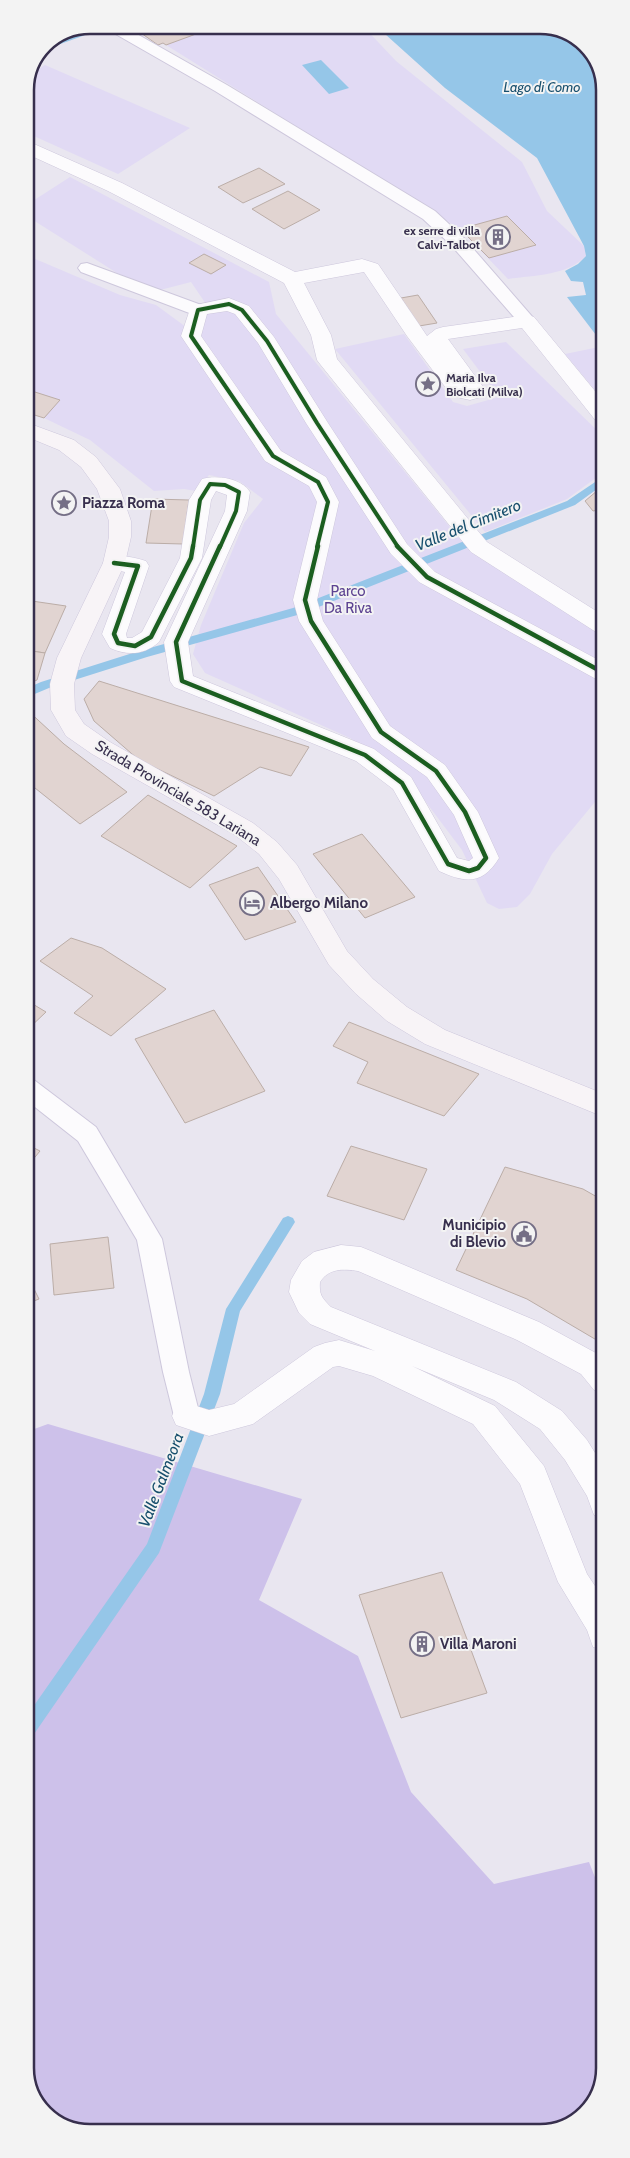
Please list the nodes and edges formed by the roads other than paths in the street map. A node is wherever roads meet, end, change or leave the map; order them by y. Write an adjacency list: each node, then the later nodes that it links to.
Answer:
1 (126, 34): 6 (lane)
2 (34, 150): 4 (street)
3 (87, 268): 5 (lane)
4 (292, 279): 6 (street); 10 (street)
5 (198, 310): 9 (street); 11 (street)
6 (527, 321): 7 (street)
7 (596, 406)
8 (34, 432): 9 (main road, Strada Provinciale 583 Lariana)
9 (114, 563): 13 (main road, Strada Provinciale 583 Lariana)
10 (596, 622)
11 (596, 669)
12 (34, 1093): 15 (lane)
13 (596, 1103)
14 (596, 1370): 16 (street)
15 (198, 1420): 17 (street)
16 (596, 1482)
17 (596, 1612)

